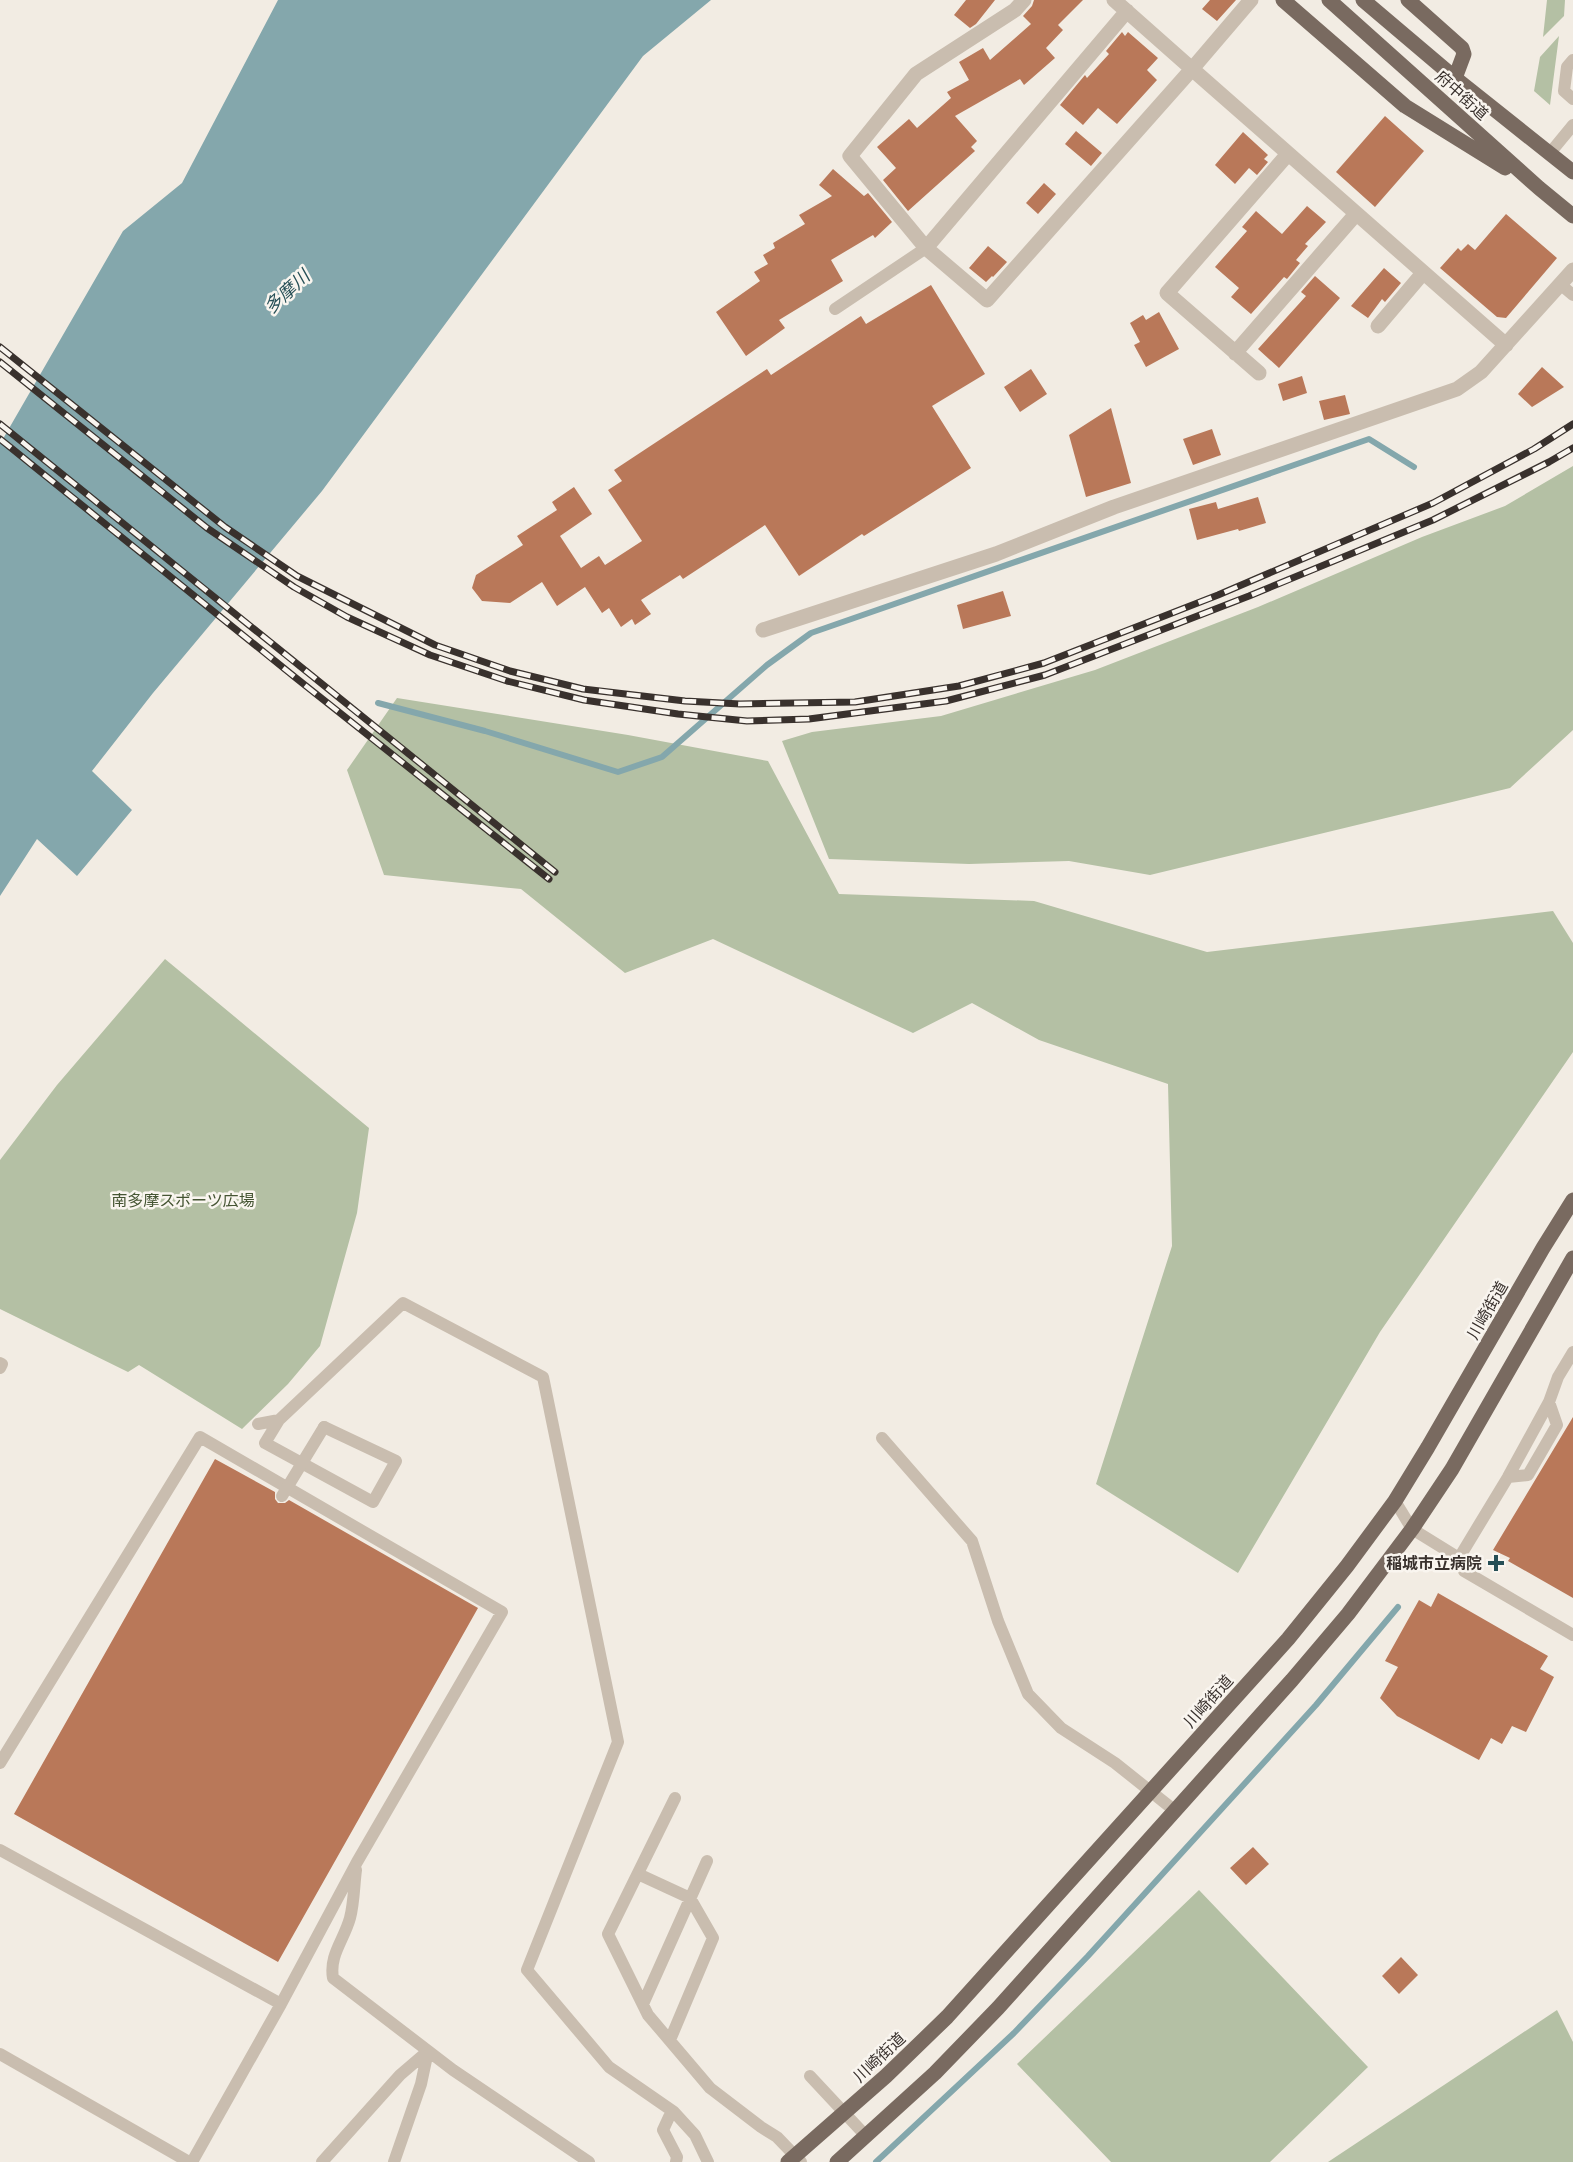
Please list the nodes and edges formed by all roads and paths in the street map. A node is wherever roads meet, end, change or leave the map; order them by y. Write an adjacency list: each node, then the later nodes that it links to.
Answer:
1 (1024, 0): 20 (street)
2 (1114, 0): 8 (street)
3 (1251, 0): 10 (street)
4 (1283, 0): 17 (main road)
5 (1329, 0): 17 (main road, 府中街道)
6 (1363, 0): 11 (main road, 府中街道)
7 (1408, 0): 11 (main road)
8 (1127, 12): 10 (street); 20 (street)
9 (1573, 60): 12 (lane)
10 (1192, 69): 15 (street); 20 (street)
11 (1455, 78): 14 (main road, 府中街道)
12 (1573, 99)
13 (1573, 125): 14 (lane)
14 (1550, 153): 16 (main road, 府中街道)
15 (1288, 154): 18 (street); 28 (street)
16 (1573, 172)
17 (1539, 188): 19 (main road, 府中街道)
18 (1356, 214): 22 (street); 28 (street)
19 (1573, 216)
20 (926, 248): 25 (lane)
21 (1573, 270): 23 (street)
22 (1423, 273): 26 (street); 27 (street)
23 (1560, 284): 24 (lane); 27 (street)
24 (1573, 295)
25 (835, 309)
26 (1378, 326)
27 (1506, 345): 30 (street)
28 (1235, 353): 29 (street)
29 (1259, 373)
30 (763, 630)
31 (1573, 1200): 42 (main road, 川崎街道)
32 (1573, 1258): 43 (main road)
33 (1573, 1352): 36 (lane)
34 (0, 1363): 35 (lane)
35 (0, 1368)
36 (1549, 1402): 40 (lane); 40 (lane)
37 (279, 1420): 38 (lane); 41 (lane, bridge); 61 (lane)
38 (258, 1424)
39 (882, 1438): 47 (lane)
40 (1508, 1477): 44 (lane)
41 (282, 1496)
42 (1395, 1501): 43 (lane); 47 (main road, 川崎街道)
43 (1412, 1529): 44 (lane); 49 (main road)
44 (1459, 1558): 45 (lane)
45 (1573, 1635)
46 (0, 1763): 52 (lane)
47 (1151, 1791): 49 (lane); 62 (main road, 川崎街道)
48 (675, 1798): 53 (lane)
49 (1174, 1810): 63 (main road)
50 (0, 1850): 55 (lane)
51 (707, 1861): 54 (lane)
52 (357, 1862): 55 (lane); 58 (lane)
53 (638, 1874): 54 (lane); 56 (lane)
54 (690, 1898): 56 (lane); 57 (lane)
55 (281, 2004): 65 (lane)
56 (643, 2004): 57 (lane)
57 (670, 2040): 64 (lane)
58 (428, 2051): 66 (lane); 67 (lane); 68 (lane)
59 (0, 2054): 65 (lane)
60 (810, 2076): 62 (lane)
61 (674, 2112): 69 (lane); 70 (lane)
62 (844, 2112): 63 (lane); 64 (main road, 川崎街道)
63 (866, 2136): 71 (main road)
64 (795, 2160)
65 (191, 2162)
66 (322, 2162)
67 (394, 2162)
68 (589, 2162)
69 (676, 2162)
70 (708, 2162)
71 (837, 2162)

